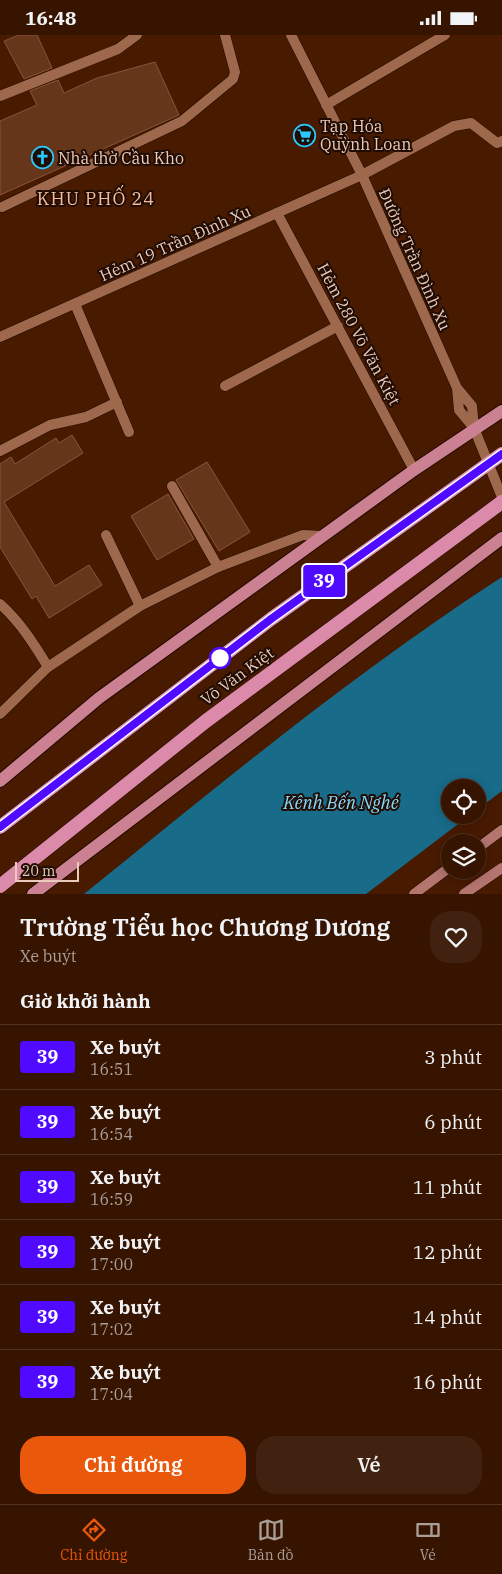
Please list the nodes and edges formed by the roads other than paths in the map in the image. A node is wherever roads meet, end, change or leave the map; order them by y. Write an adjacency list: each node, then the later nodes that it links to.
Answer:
1 (137, 35): 5 (street)
2 (225, 35): 9 (street)
3 (291, 35): 6 (street, Đường Trần Ðình Xu)
4 (444, 35): 6 (street)
5 (2, 91)
6 (326, 105): 8 (street, Đường Trần Ðình Xu)
7 (502, 141): 8 (street, Hẻm 19 Trần Ðình Xu)
8 (362, 175): 10 (street, Hẻm 19 Trần Ðình Xu); 17 (street, Đường Trần Ðình Xu)
9 (2, 207)
10 (277, 213): 11 (street, Hẻm 19 Trần Ðình Xu); 12 (street, Hẻm 280 Võ Văn Kiệt)
11 (75, 304): 13 (street, Hẻm 19 Trần Ðình Xu); 15 (street)
12 (338, 326): 14 (street); 22 (street, Hẻm 280 Võ Văn Kiệt)
13 (0, 337)
14 (225, 386)
15 (117, 402): 18 (street); 19 (street)
16 (502, 411): 17 (main road)
17 (474, 428): 21 (street, Đường Trần Ðình Xu); 22 (main road)
18 (129, 432)
19 (0, 451)
20 (502, 454): 21 (highway, Võ Văn Kiệt)
21 (488, 463): 24 (street, Đường Trần Ðình Xu); 35 (highway, Võ Văn Kiệt)
22 (414, 470): 27 (main road)
23 (172, 486): 29 (street)
24 (502, 497)
25 (502, 503): 40 (highway, Võ Văn Kiệt)
26 (106, 535): 31 (street)
27 (323, 537): 29 (street); 34 (main road)
28 (502, 538): 41 (main road)
29 (218, 567): 31 (street)
30 (0, 604): 32 (street)
31 (140, 606): 32 (street)
32 (48, 667): 33 (street)
33 (0, 714)
34 (0, 781)
35 (0, 827)
36 (502, 830): 37 (main road)
37 (486, 841)
38 (501, 870): 43 (main road)
39 (441, 874): 42 (main road)
40 (0, 886)
41 (34, 893)
42 (414, 894)
43 (464, 894)

